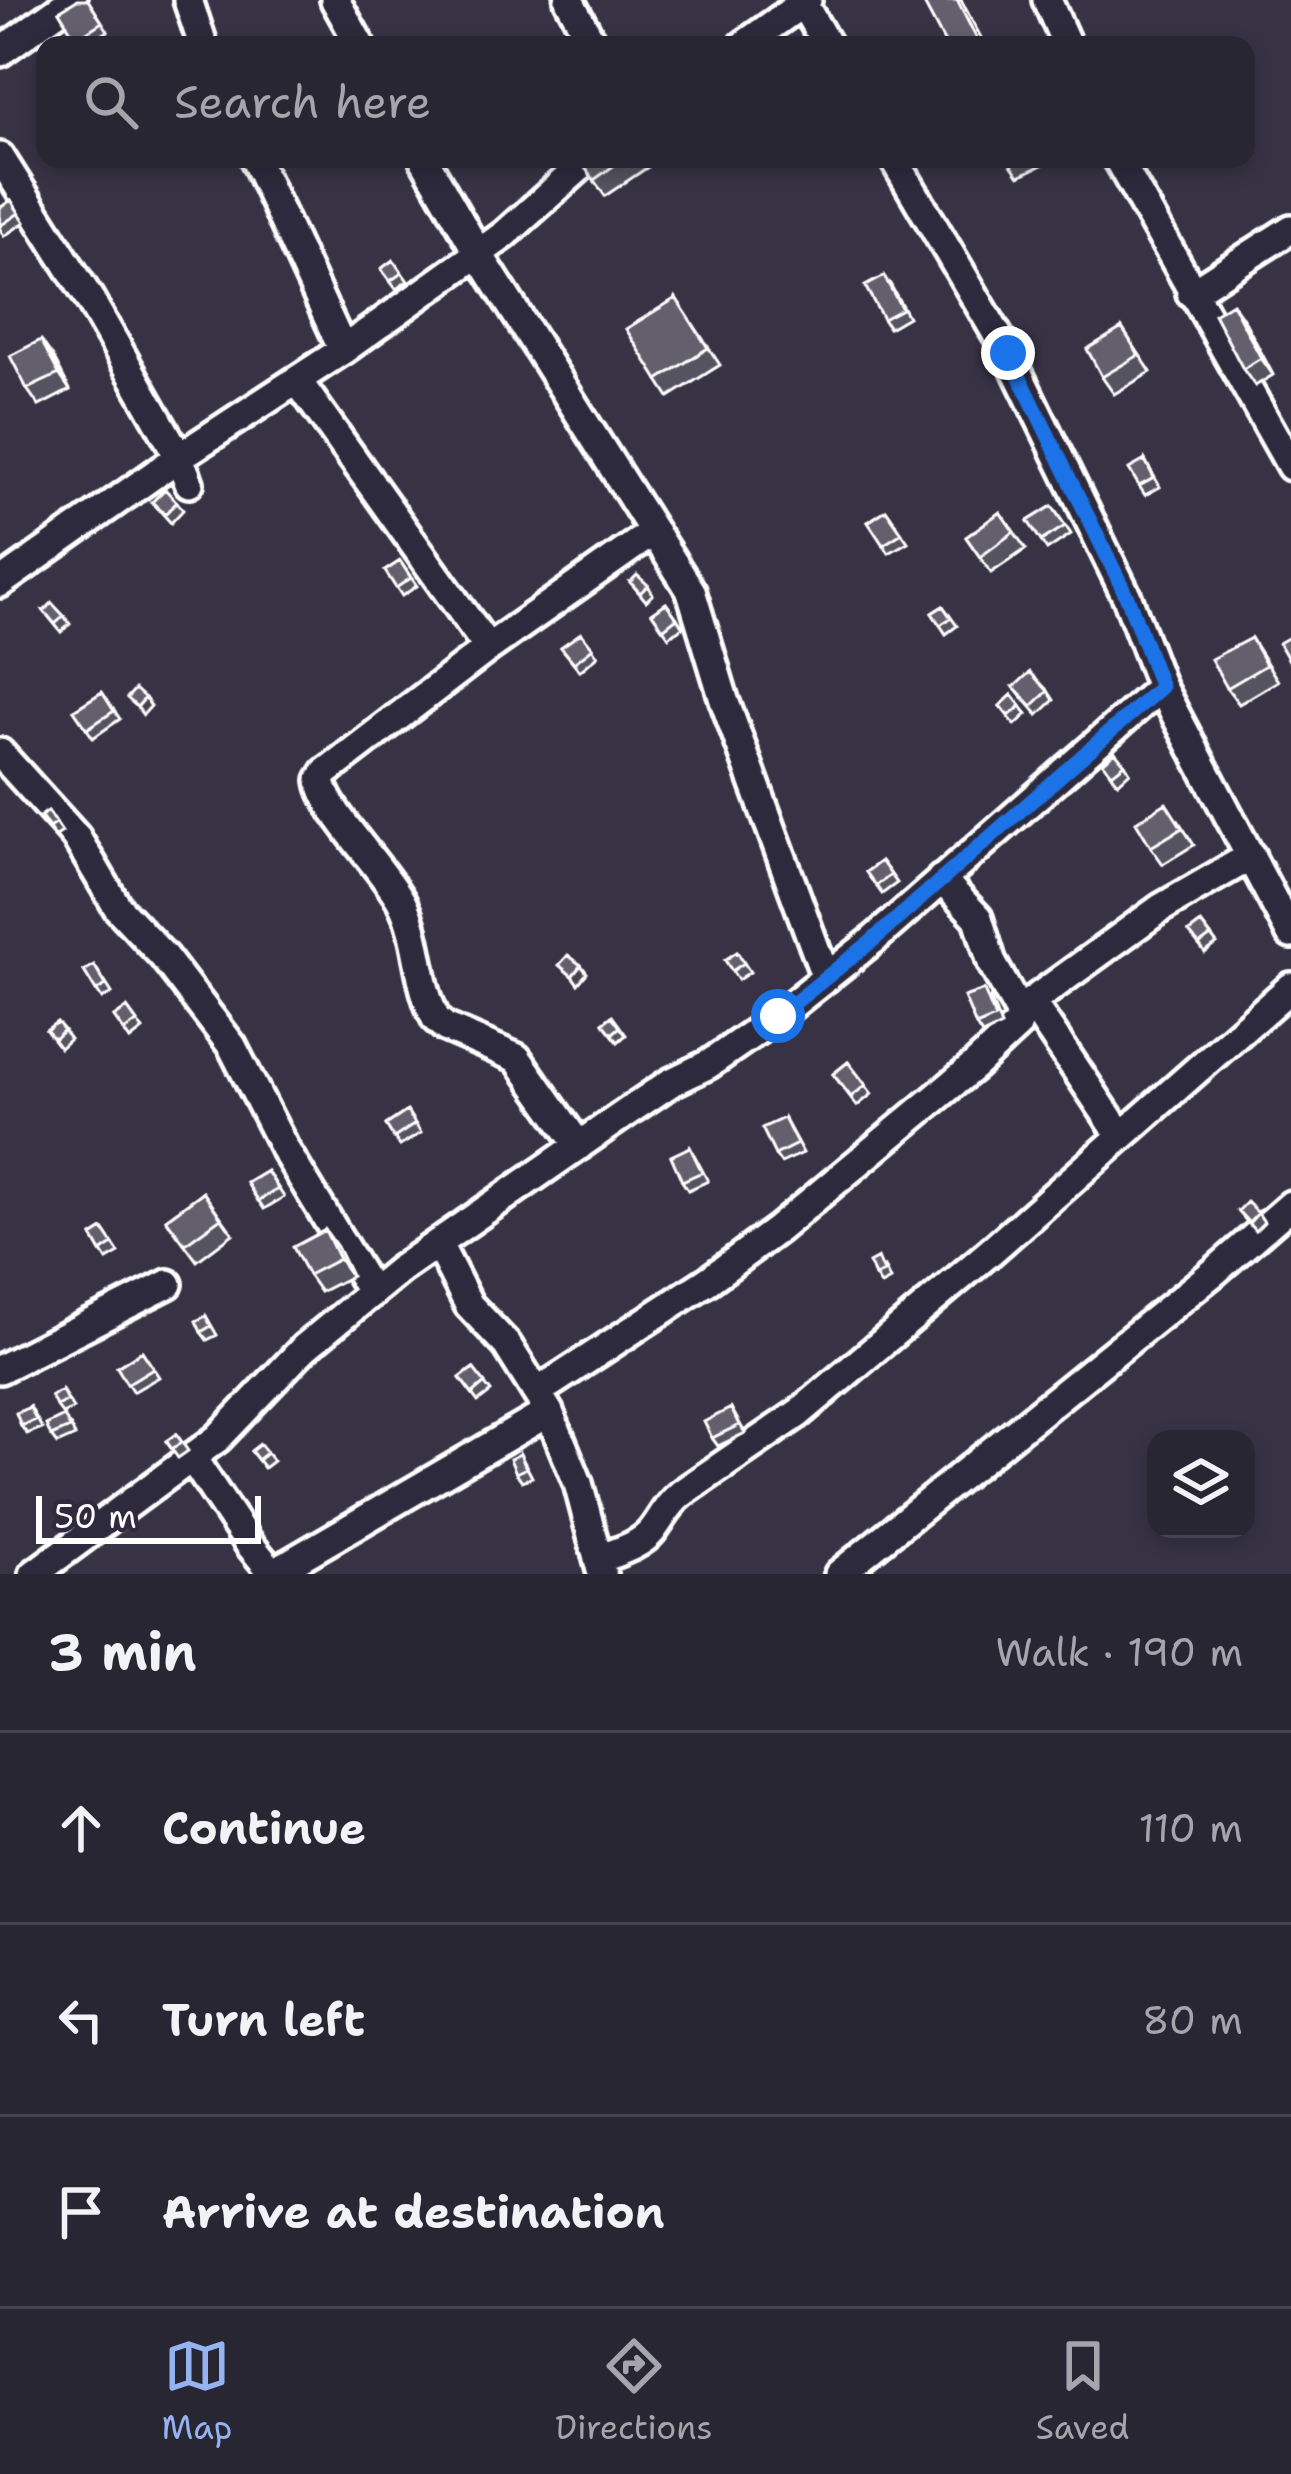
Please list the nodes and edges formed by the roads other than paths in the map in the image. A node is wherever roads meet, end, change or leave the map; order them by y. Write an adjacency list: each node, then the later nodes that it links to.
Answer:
1 (72, 0): 13 (street)
2 (188, 0): 7 (street)
3 (335, 0): 8 (street)
4 (569, 0): 9 (street)
5 (1047, 0): 12 (street)
6 (803, 1): 10 (street); 11 (street)
7 (199, 36)
8 (355, 36)
9 (588, 36)
10 (756, 36)
11 (822, 36)
12 (1063, 36)
13 (0, 52)
14 (0, 157): 26 (street)
15 (259, 168): 23 (street)
16 (429, 168): 21 (street)
17 (578, 168): 21 (street)
18 (899, 168): 30 (street)
19 (1123, 168): 22 (street)
20 (1291, 229): 22 (street)
21 (478, 254): 23 (street); 27 (street)
22 (1191, 293): 25 (street)
23 (343, 350): 24 (street)
24 (297, 380): 26 (street); 29 (street)
25 (1291, 466)
26 (184, 470): 28 (street)
27 (653, 532): 29 (street); 35 (street)
28 (0, 583)
29 (488, 648): 39 (street)
30 (1161, 687): 32 (street); 33 (street)
31 (0, 753): 43 (street)
32 (1251, 856): 34 (street); 37 (street)
33 (941, 880): 35 (street); 37 (street)
34 (1291, 934)
35 (826, 978): 39 (street)
36 (1291, 987): 38 (street)
37 (1026, 1008): 38 (street); 45 (street)
38 (1121, 1136): 47 (street)
39 (579, 1146): 41 (street)
40 (1291, 1205): 50 (street)
41 (437, 1244): 43 (street); 45 (street)
42 (168, 1284): 44 (street)
43 (372, 1293): 46 (street)
44 (0, 1370)
45 (544, 1402): 47 (street); 49 (street)
46 (192, 1458): 48 (street); 49 (street)
47 (601, 1566)
48 (34, 1574)
49 (274, 1574)
50 (839, 1574)

